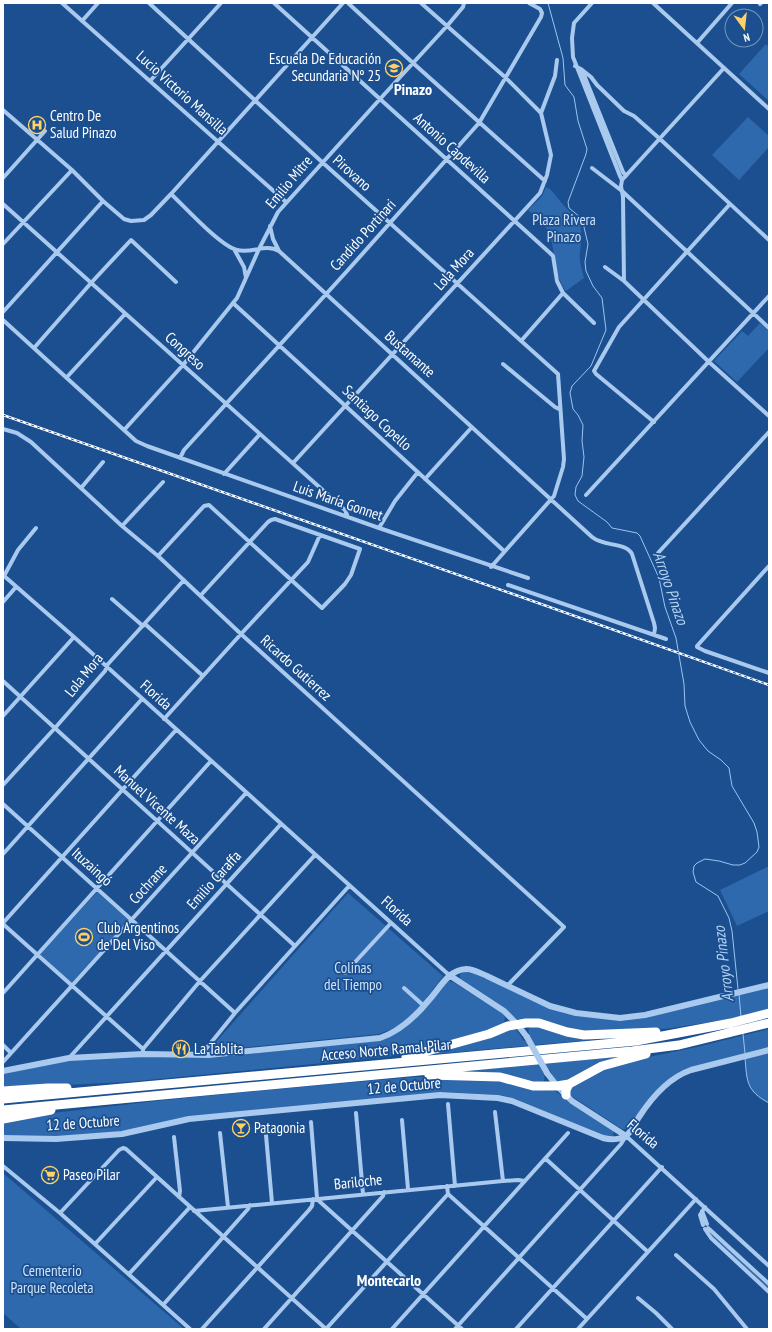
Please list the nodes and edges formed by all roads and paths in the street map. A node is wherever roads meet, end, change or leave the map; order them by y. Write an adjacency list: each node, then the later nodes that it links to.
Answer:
1 (62, 3): 14 (street, Lucio Victorio Mansilla)
2 (98, 3): 14 (street)
3 (149, 3): 17 (street, Pirovano)
4 (221, 3): 17 (street)
5 (274, 3): 16 (street, Antonio Capdevilla)
6 (344, 3): 16 (street)
7 (348, 3): 20 (street)
8 (421, 3): 15 (street)
9 (464, 3): 15 (street, Emilio Mitre)
10 (529, 3): 24 (street, Candido Portinari)
11 (592, 3): 21 (street)
12 (653, 3): 18 (street)
13 (732, 3): 18 (street)
14 (82, 21): 25 (street, Lucio Victorio Mansilla)
15 (447, 26): 20 (street, Emilio Mitre); 24 (street)
16 (312, 37): 26 (street, Antonio Capdevilla); 27 (street)
17 (188, 40): 25 (street); 27 (street, Pirovano)
18 (697, 44): 22 (street)
19 (557, 60): 30 (street)
20 (413, 63): 26 (street, Emilio Mitre); 31 (street)
21 (576, 66): 23 (street); 42 (street)
22 (724, 68): 29 (street); 33 (street)
23 (581, 69): 33 (street); 40 (street)
24 (506, 78): 30 (street); 31 (street, Candido Portinari)
25 (150, 81): 35 (street, Lucio Victorio Mansilla)
26 (380, 99): 36 (street, Antonio Capdevilla); 37 (street, Emilio Mitre)
27 (255, 100): 35 (street); 37 (street, Pirovano)
28 (3, 110): 34 (street)
29 (769, 110)
30 (541, 112): 43 (street, Lola Mora)
31 (479, 123): 36 (street, Candido Portinari); 43 (street)
32 (45, 131): 34 (street)
33 (660, 139): 40 (street); 49 (street)
34 (38, 140): 39 (street); 41 (street)
35 (218, 142): 45 (street); 47 (street, Lucio Victorio Mansilla)
36 (447, 160): 50 (street, Antonio Capdevilla); 52 (street, Candido Portinari)
37 (322, 162): 47 (street, Emilio Mitre); 52 (street, Pirovano)
38 (592, 168): 44 (street)
39 (72, 170): 46 (street); 51 (street)
40 (626, 176): 42 (street)
41 (3, 178)
42 (622, 180): 44 (street)
43 (545, 181): 50 (street, Lola Mora)
44 (622, 191): 59 (street); 63 (street)
45 (171, 194): 46 (street); 57 (street)
46 (103, 201): 60 (street)
47 (286, 202): 53 (street, Emilio Mitre)
48 (3, 204): 51 (street, Congreso)
49 (730, 204): 54 (street); 59 (street)
50 (515, 220): 66 (street, Lola Mora); 67 (street, Antonio Capdevilla)
51 (23, 222): 55 (street); 60 (street, Congreso)
52 (390, 223): 66 (street, Pirovano); 68 (street, Candido Portinari)
53 (270, 226): 56 (street, Emilio Mitre); 58 (street)
54 (769, 240)
55 (3, 244)
56 (259, 248): 57 (street); 58 (street); 62 (street, Emilio Mitre)
57 (234, 249): 62 (street)
58 (279, 251): 68 (street, Bustamante)
59 (687, 251): 70 (street); 73 (street)
60 (57, 253): 65 (street, Congreso); 72 (street)
61 (605, 267): 63 (street)
62 (246, 278): 71 (street, Emilio Mitre)
63 (624, 281): 70 (street)
64 (176, 282): 65 (street)
65 (90, 283): 74 (street, Congreso); 80 (street)
66 (457, 283): 78 (street, Pirovano); 81 (street, Lola Mora)
67 (563, 293): 76 (street, Antonio Capdevilla); 78 (street)
68 (325, 294): 79 (street, Candido Portinari); 81 (street, Bustamante)
69 (769, 296): 73 (street)
70 (643, 300): 82 (street); 90 (street)
71 (233, 303): 79 (street, Santiago Copello); 84 (street, Emilio Mitre)
72 (3, 312)
73 (754, 313): 77 (street); 82 (street)
74 (125, 314): 84 (street, Congreso); 85 (street)
75 (3, 320): 80 (street, Luis María Gonnet)
76 (594, 323)
77 (769, 328)
78 (521, 341): 88 (street, Pirovano)
79 (279, 346): 86 (street, Candido Portinari); 87 (street, Santiago Copello)
80 (34, 348): 85 (street, Luis María Gonnet)
81 (393, 355): 87 (street, Lola Mora); 91 (street, Bustamante)
82 (709, 362): 89 (street); 90 (street)
83 (503, 364): 88 (street)
84 (183, 365): 86 (street, Congreso); 93 (street, Emilio Mitre)
85 (67, 377): 93 (street, Luis María Gonnet)
86 (226, 403): 95 (street, Congreso); 96 (street, Candido Portinari)
87 (346, 406): 98 (street, Lola Mora); 99 (street, Santiago Copello)
88 (559, 409): 105 (street)
89 (769, 416)
90 (654, 422): 104 (street)
91 (472, 427): 101 (street); 105 (street, Bustamante)
92 (3, 429): 103 (street, Ricardo Gutierrez)
93 (125, 430): 96 (street, Luis María Gonnet)
94 (769, 432): 113 (street)
95 (260, 434): 98 (street, Congreso); 100 (street)
96 (180, 458): 100 (street, Luis María Gonnet)
97 (103, 462): 103 (street)
98 (293, 463): 106 (street, Congreso)
99 (418, 472): 101 (street, Santiago Copello); 109 (street)
100 (224, 474): 106 (street, Luis María Gonnet)
101 (425, 479): 112 (street, Santiago Copello)
102 (163, 482): 107 (street)
103 (81, 488): 107 (street, Ricardo Gutierrez)
104 (586, 495)
105 (552, 500): 112 (street); 128 (street, Bustamante)
106 (348, 518): 109 (street, Luis María Gonnet)
107 (122, 526): 114 (street, Ricardo Gutierrez)
108 (36, 528): 117 (street)
109 (379, 528): 116 (street, Luis María Gonnet)
110 (320, 536): 111 (street); 120 (street); 120 (street)
111 (249, 543): 114 (street); 120 (street); 123 (street)
112 (504, 551): 116 (street)
113 (658, 553)
114 (158, 556): 119 (street, Ricardo Gutierrez)
115 (769, 566): 132 (street)
116 (491, 567): 118 (street, Luis María Gonnet)
117 (3, 575): 122 (street, Florida)
118 (528, 578)
119 (184, 580): 123 (street, Ricardo Gutierrez); 126 (street, Lola Mora)
120 (292, 580): 127 (street)
121 (508, 585): 128 (street)
122 (16, 587): 125 (street); 129 (street, Florida)
123 (201, 596): 127 (street, Ricardo Gutierrez)
124 (112, 599): 126 (street)
125 (3, 602)
126 (144, 625): 131 (street, Lola Mora); 133 (street)
127 (241, 634): 133 (street); 167 (street, Ricardo Gutierrez)
128 (654, 635): 130 (street)
129 (74, 637): 131 (street, Florida); 135 (street)
130 (666, 639)
131 (107, 667): 136 (street, Florida); 139 (street, Lola Mora)
132 (769, 673)
133 (203, 676): 138 (street)
134 (3, 681): 135 (street, Manuel Vicente Maza)
135 (20, 697): 137 (street); 139 (street, Manuel Vicente Maza)
136 (142, 699): 138 (street, Florida); 141 (street)
137 (3, 716)
138 (164, 719): 140 (street, Florida)
139 (55, 728): 141 (street, Manuel Vicente Maza); 143 (street, Lola Mora)
140 (176, 730): 142 (street, Florida); 144 (street)
141 (88, 758): 144 (street, Manuel Vicente Maza); 149 (street)
142 (211, 761): 145 (street, Florida); 147 (street)
143 (3, 785)
144 (123, 790): 147 (street, Manuel Vicente Maza); 153 (street)
145 (246, 793): 148 (street, Florida); 150 (street, Cochrane)
146 (3, 804): 149 (street, Ituzaingó)
147 (157, 821): 150 (street, Manuel Vicente Maza); 156 (street)
148 (281, 824): 152 (street, Florida); 154 (street, Emilio Caraffa)
149 (28, 826): 151 (street); 153 (street, Ituzaingó)
150 (192, 853): 154 (street, Manuel Vicente Maza); 158 (street, Cochrane)
151 (3, 854)
152 (315, 855): 155 (street, Florida); 157 (street)
153 (62, 857): 156 (street, Ituzaingó); 159 (street)
154 (226, 884): 157 (street, Manuel Vicente Maza); 162 (street, Emilio Caraffa)
155 (349, 886): 160 (street, Florida); 161 (street)
156 (97, 888): 158 (street, Ituzaingó); 163 (street)
157 (260, 915): 161 (street, Manuel Vicente Maza); 166 (street)
158 (132, 920): 162 (street, Ituzaingó); 169 (street, Cochrane)
159 (3, 924): 163 (street)
160 (391, 924): 164 (street); 165 (street, Florida)
161 (295, 946): 173 (street)
162 (166, 950): 166 (street, Ituzaingó); 175 (street, Emilio Caraffa)
163 (37, 955): 169 (street); 171 (street)
164 (345, 973)
165 (449, 976): 167 (street); 172 (street); 177 (street, Florida)
166 (200, 981): 173 (street, Ituzaingó); 182 (street)
167 (508, 985): 168 (street)
168 (769, 985)
169 (72, 986): 175 (street); 183 (street, Cochrane)
170 (404, 988): 172 (street)
171 (3, 993)
172 (424, 1006): 184 (street)
173 (235, 1013): 184 (street)
174 (769, 1013): 178 (highway, Acceso Norte Ramal Pilar)
175 (106, 1017): 182 (street); 185 (street, Emilio Caraffa)
176 (769, 1023): 179 (highway, Acceso Norte Ramal Pilar)
177 (517, 1024): 178 (highway); 187 (highway); 191 (street, Florida, bridge)
178 (690, 1031): 187 (highway, Acceso Norte Ramal Pilar)
179 (679, 1044): 189 (highway, Acceso Norte Ramal Pilar); 190 (highway)
180 (3, 1045): 183 (street)
181 (769, 1050): 207 (street)
182 (143, 1052): 184 (street); 185 (street)
183 (11, 1053): 186 (street, Cochrane)
184 (200, 1056)
185 (69, 1058): 188 (street)
186 (3, 1062)
187 (382, 1064): 192 (highway, Acceso Norte Ramal Pilar)
188 (3, 1071)
189 (383, 1074): 191 (highway); 196 (highway, Acceso Norte Ramal Pilar)
190 (568, 1084): 191 (highway); 194 (highway)
191 (557, 1086): 194 (street, Florida)
192 (111, 1089): 193 (highway); 195 (highway, Acceso Norte Ramal Pilar)
193 (3, 1091)
194 (566, 1095): 207 (street, Florida)
195 (3, 1099)
196 (117, 1099): 198 (highway, Acceso Norte Ramal Pilar); 201 (highway)
197 (448, 1104): 217 (street)
198 (3, 1110)
199 (495, 1112): 214 (street)
200 (356, 1114): 221 (street)
201 (3, 1119)
202 (402, 1120): 218 (street)
203 (311, 1122): 224 (street)
204 (220, 1133): 229 (street)
205 (568, 1133): 210 (street)
206 (266, 1135): 226 (street)
207 (626, 1136): 209 (street, 12 de Octubre); 212 (street, Florida); 219 (street)
208 (174, 1137): 223 (street)
209 (3, 1138)
210 (546, 1159): 215 (street); 219 (street)
211 (3, 1166): 232 (street)
212 (662, 1167): 225 (street, Florida); 233 (street)
213 (156, 1177): 223 (street); 232 (street); 240 (street)
214 (503, 1181): 215 (street, Bariloche); 217 (street, Bariloche)
215 (525, 1181): 234 (street)
216 (447, 1186): 217 (street, Bariloche); 218 (street, Bariloche); 222 (street)
217 (455, 1186)
218 (408, 1189): 220 (street, Bariloche)
219 (579, 1190): 233 (street); 243 (street)
220 (384, 1192): 221 (street, Bariloche); 236 (street)
221 (362, 1194): 224 (street, Bariloche)
222 (448, 1194): 234 (street); 244 (street)
223 (179, 1197): 228 (street)
224 (315, 1198): 226 (street, Bariloche); 236 (street); 246 (street)
225 (696, 1199): 230 (street, Florida); 241 (street)
226 (272, 1202): 227 (street, Bariloche)
227 (250, 1205): 229 (street, Bariloche); 239 (street)
228 (190, 1207): 231 (street); 247 (street)
229 (228, 1207): 231 (street, Bariloche)
230 (703, 1209): 235 (street); 245 (street, Florida)
231 (194, 1211): 239 (street)
232 (60, 1213): 240 (street)
233 (613, 1221): 241 (street); 249 (street)
234 (484, 1226): 243 (street); 251 (street)
235 (706, 1226): 237 (street); 238 (street)
236 (352, 1230): 244 (street); 252 (street)
237 (712, 1232): 238 (street); 248 (street)
238 (708, 1236): 250 (street)
239 (224, 1237): 246 (street); 254 (street)
240 (95, 1244): 247 (street)
241 (648, 1252): 255 (street)
242 (676, 1255): 266 (street)
243 (519, 1258): 249 (street); 256 (street)
244 (387, 1261): 251 (street); 260 (street)
245 (769, 1266)
246 (258, 1268): 252 (street); 258 (street)
247 (129, 1274): 254 (street)
248 (769, 1284)
249 (553, 1289): 255 (street); 263 (street)
250 (769, 1292)
251 (423, 1294): 256 (street); 261 (street)
252 (291, 1298): 259 (street); 260 (street)
253 (638, 1298): 265 (street)
254 (163, 1305): 257 (street)
255 (586, 1319): 264 (street)
256 (456, 1327): 262 (street)
257 (190, 1329)
258 (202, 1329)
259 (264, 1329)
260 (326, 1329)
261 (392, 1329)
262 (462, 1329)
263 (516, 1329)
264 (578, 1329)
265 (672, 1329)
266 (747, 1329)

